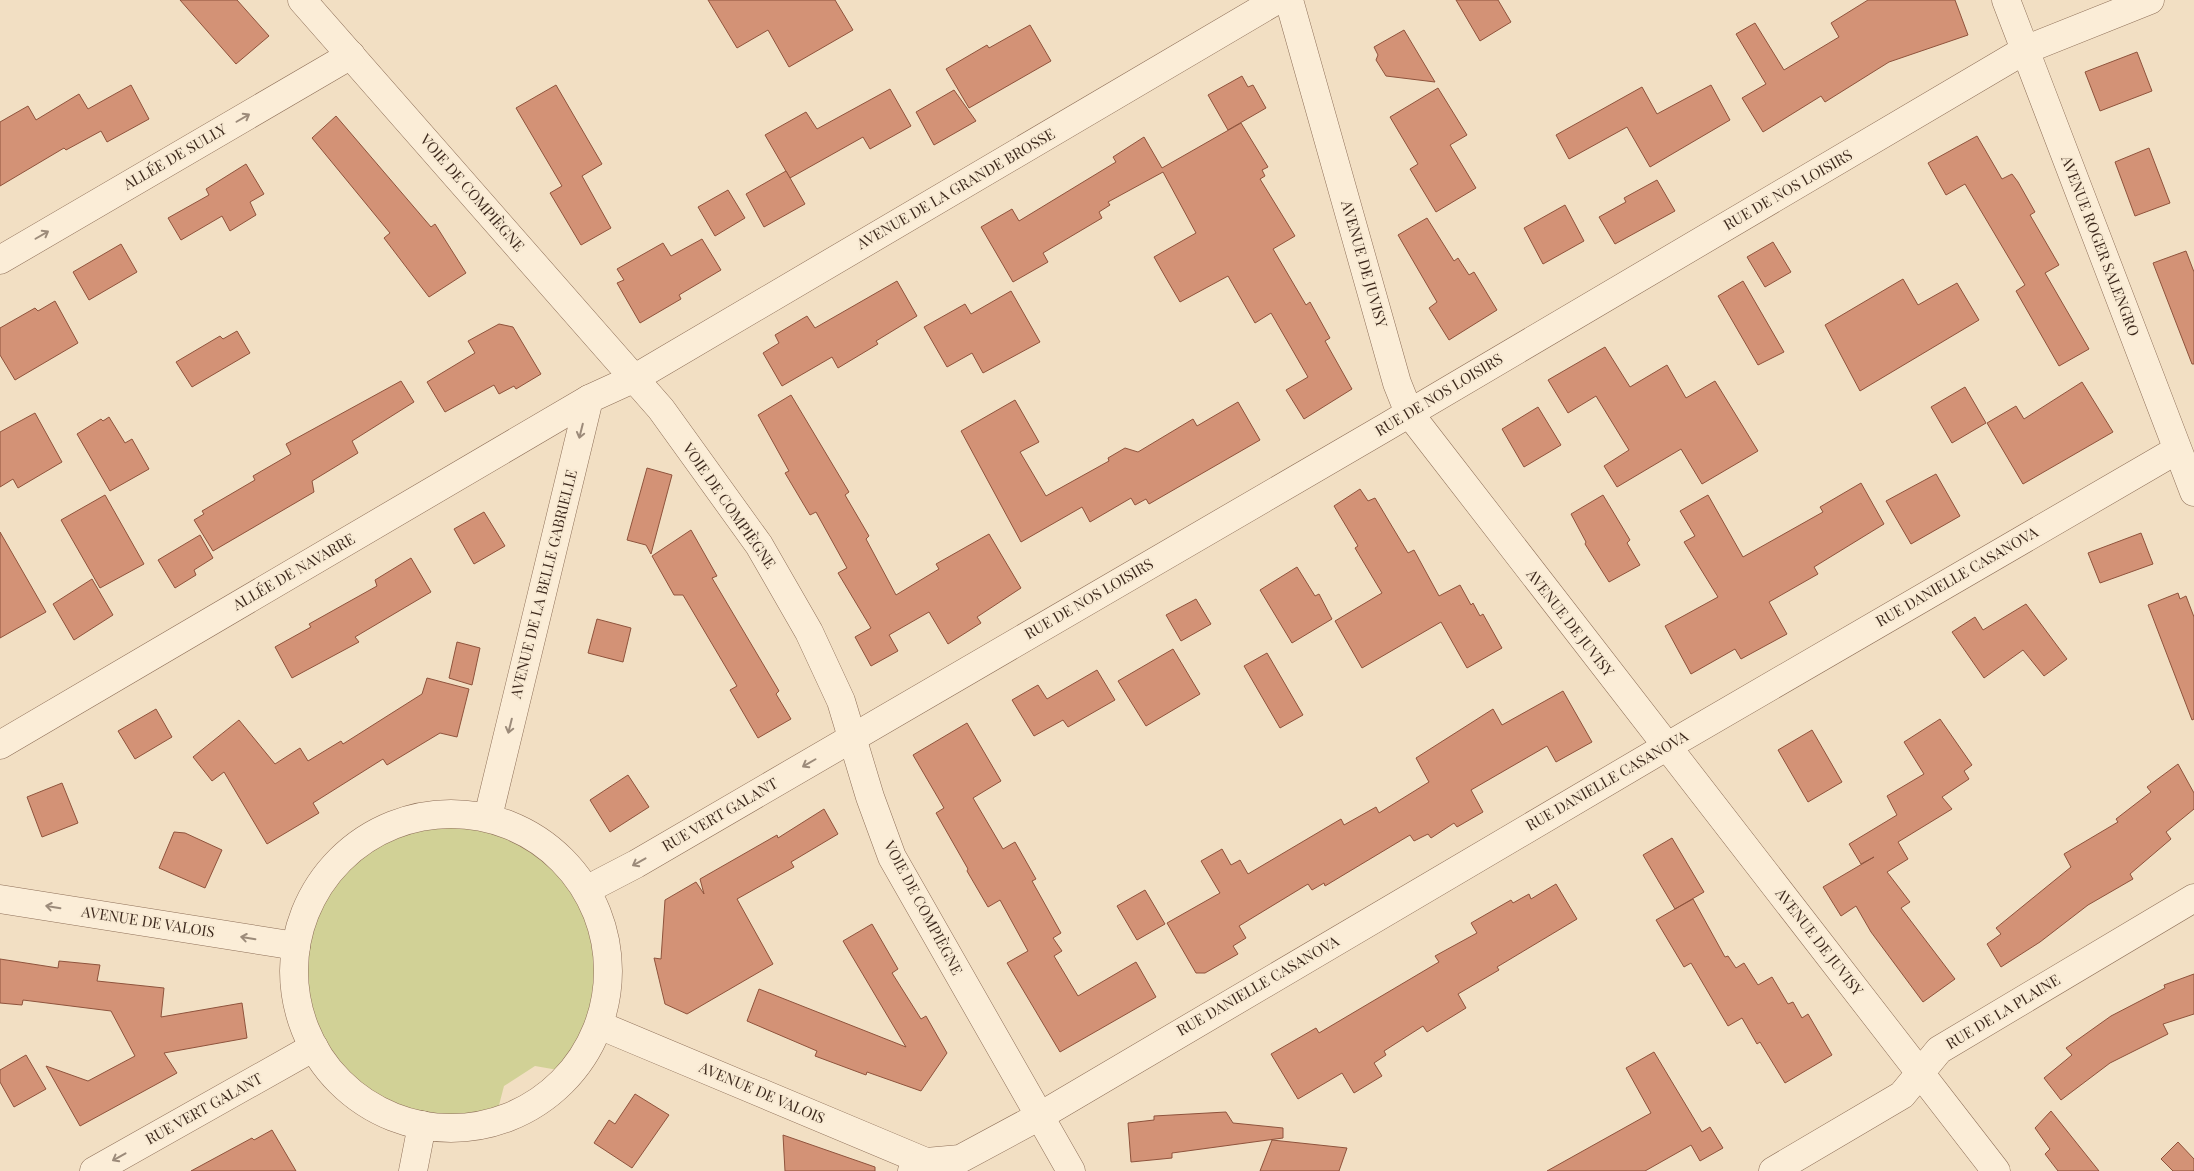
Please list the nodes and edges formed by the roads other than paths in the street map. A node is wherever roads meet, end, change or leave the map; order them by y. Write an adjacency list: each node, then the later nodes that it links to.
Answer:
1 (302, 0): 7 (street, VOIE DE COMPIÈGNE)
2 (1277, 0): 9 (street, AVENUE DE LA GRANDE BROSSE)
3 (1289, 0): 11 (street, AVENUE DE JUVISY)
4 (2006, 0): 6 (street, AVENUE ROGER SALENGRO)
5 (2150, 0): 6 (street, RUE DE NOS LOISIRS)
6 (2025, 50): 11 (street, RUE DE NOS LOISIRS); 12 (street, AVENUE ROGER SALENGRO)
7 (351, 55): 8 (street, ALLÉE DE SULLY, one-way to 7); 9 (street, VOIE DE COMPIÈGNE)
8 (0, 260)
9 (635, 378): 10 (street); 14 (street, VOIE DE COMPIÈGNE)
10 (589, 399): 15 (street, ALLÉE DE NAVARRE); 17 (street, AVENUE DE LA BELLE GABRIELLE, one-way to 17)
11 (1409, 413): 14 (street, RUE DE NOS LOISIRS); 16 (street, AVENUE DE JUVISY)
12 (2177, 450): 13 (street, AVENUE ROGER SALENGRO); 16 (street, RUE DANIELLE CASANOVA)
13 (2194, 492)
14 (852, 738): 18 (street, RUE VERT GALANT, one-way to 18); 25 (street, VOIE DE COMPIÈGNE)
15 (0, 744)
16 (1666, 747): 24 (street, AVENUE DE JUVISY); 25 (street, RUE DANIELLE CASANOVA)
17 (488, 817): 18 (street); 21 (street)
18 (586, 890): 22 (street)
19 (2194, 898): 24 (street, RUE DE LA PLAINE)
20 (0, 899): 21 (street, AVENUE DE VALOIS, one-way to 20)
21 (296, 946): 23 (street)
22 (599, 1025): 26 (street); 27 (street, AVENUE DE VALOIS)
23 (314, 1047): 26 (street); 28 (street, RUE VERT GALANT, one-way to 28)
24 (1919, 1072): 31 (street, RUE DE LA PLAINE); 32 (street, AVENUE DE JUVISY)
25 (1040, 1116): 27 (street, RUE DANIELLE CASANOVA); 30 (street, VOIE DE COMPIÈGNE)
26 (422, 1126): 29 (street)
27 (919, 1167)
28 (94, 1171)
29 (414, 1171)
30 (1071, 1171)
31 (1773, 1171)
32 (1996, 1171)

